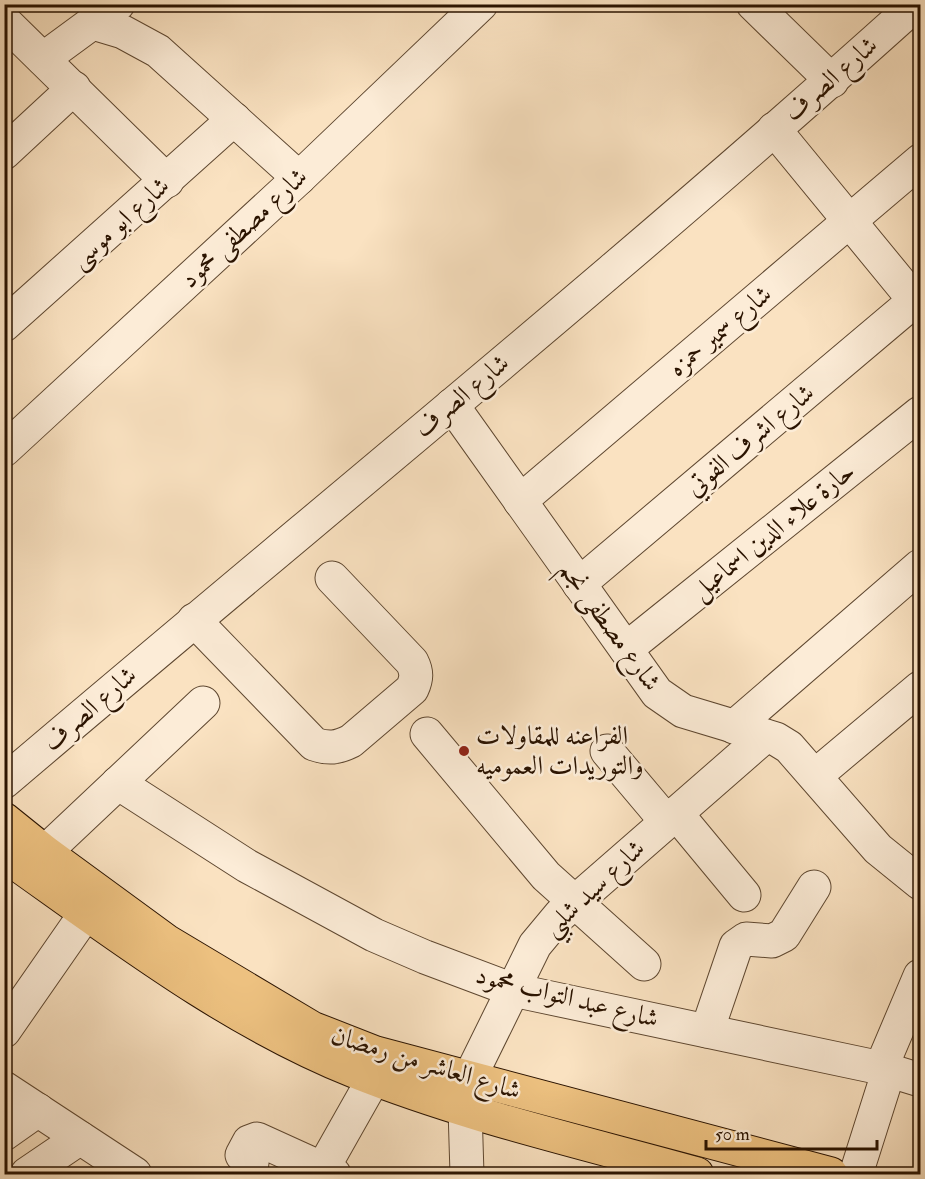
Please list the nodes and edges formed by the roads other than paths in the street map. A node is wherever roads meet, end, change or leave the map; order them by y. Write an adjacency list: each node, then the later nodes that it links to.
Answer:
1 (481, 4): 13 (street, شارع مصطفى محمود)
2 (753, 4): 7 (street)
3 (914, 5): 7 (street, شارع الصرف)
4 (106, 14): 6 (street); 9 (street)
5 (4, 21): 6 (street)
6 (43, 59): 8 (street)
7 (832, 81): 10 (street, شارع الصرف)
8 (74, 88): 11 (street); 14 (street)
9 (234, 119): 13 (street); 14 (street, شارع ابو موسى)
10 (774, 129): 15 (street); 18 (street, شارع الصرف)
11 (4, 153)
12 (921, 161): 15 (street, شارع سمير حمزه)
13 (299, 178): 20 (street, شارع مصطفى محمود)
14 (167, 181): 17 (street, شارع ابو موسى)
15 (850, 221): 16 (street); 21 (street, شارع سمير حمزه)
16 (919, 301): 24 (street, شارع اشرف الفوتي)
17 (4, 326)
18 (452, 405): 21 (street, شارع مصطفى نجم); 25 (street, شارع الصرف)
19 (921, 413): 26 (street, حارة علاء الدين اسماعيل)
20 (4, 450)
21 (520, 501): 24 (street, شارع مصطفى نجم)
22 (332, 578): 25 (street)
23 (916, 579): 29 (street)
24 (579, 584): 26 (street, شارع مصطفى نجم)
25 (194, 620): 34 (street, شارع الصرف)
26 (626, 649): 29 (street, شارع مصطفى نجم)
27 (921, 688): 33 (street)
28 (203, 703): 35 (street)
29 (734, 727): 31 (street, شارع مصطفى نجم)
30 (427, 734): 43 (street)
31 (765, 736): 33 (street, شارع مصطفى نجم); 36 (street, شارع سيد شلبي)
32 (607, 751): 36 (street)
33 (815, 776): 40 (street, شارع مصطفى نجم)
34 (4, 782)
35 (118, 783): 38 (street); 47 (street, شارع عبد التواب محمود)
36 (671, 817): 42 (street); 43 (street, شارع سيد شلبي)
37 (4, 819): 38 (main road, شارع العاشر من رمضان)
38 (45, 852): 51 (main road, شارع العاشر من رمضان)
39 (4, 855): 44 (main road, شارع العاشر من رمضان)
40 (921, 883)
41 (814, 887): 49 (street)
42 (744, 895)
43 (574, 902): 45 (street); 47 (street, شارع سيد شلبي)
44 (86, 913): 48 (street); 52 (main road, شارع العاشر من رمضان)
45 (644, 964)
46 (921, 976): 50 (street)
47 (513, 990): 49 (street, شارع عبد التواب محمود); 51 (street, شارع سيد شلبي)
48 (4, 1030)
49 (707, 1031): 50 (street, شارع عبد التواب محمود)
50 (885, 1069): 53 (street, شارع عبد التواب محمود); 66 (street)
51 (470, 1077): 65 (main road, شارع العاشر من رمضان)
52 (374, 1078): 55 (main road, شارع العاشر من رمضان); 59 (street)
53 (921, 1080)
54 (4, 1088): 56 (street)
55 (465, 1109): 63 (street); 64 (main road, شارع العاشر من رمضان)
56 (38, 1110): 57 (street); 58 (street)
57 (4, 1134)
58 (80, 1138): 60 (street); 61 (street)
59 (328, 1172): 62 (street)
60 (27, 1174)
61 (135, 1174)
62 (246, 1174)
63 (467, 1174)
64 (697, 1174)
65 (831, 1174)
66 (856, 1174)

